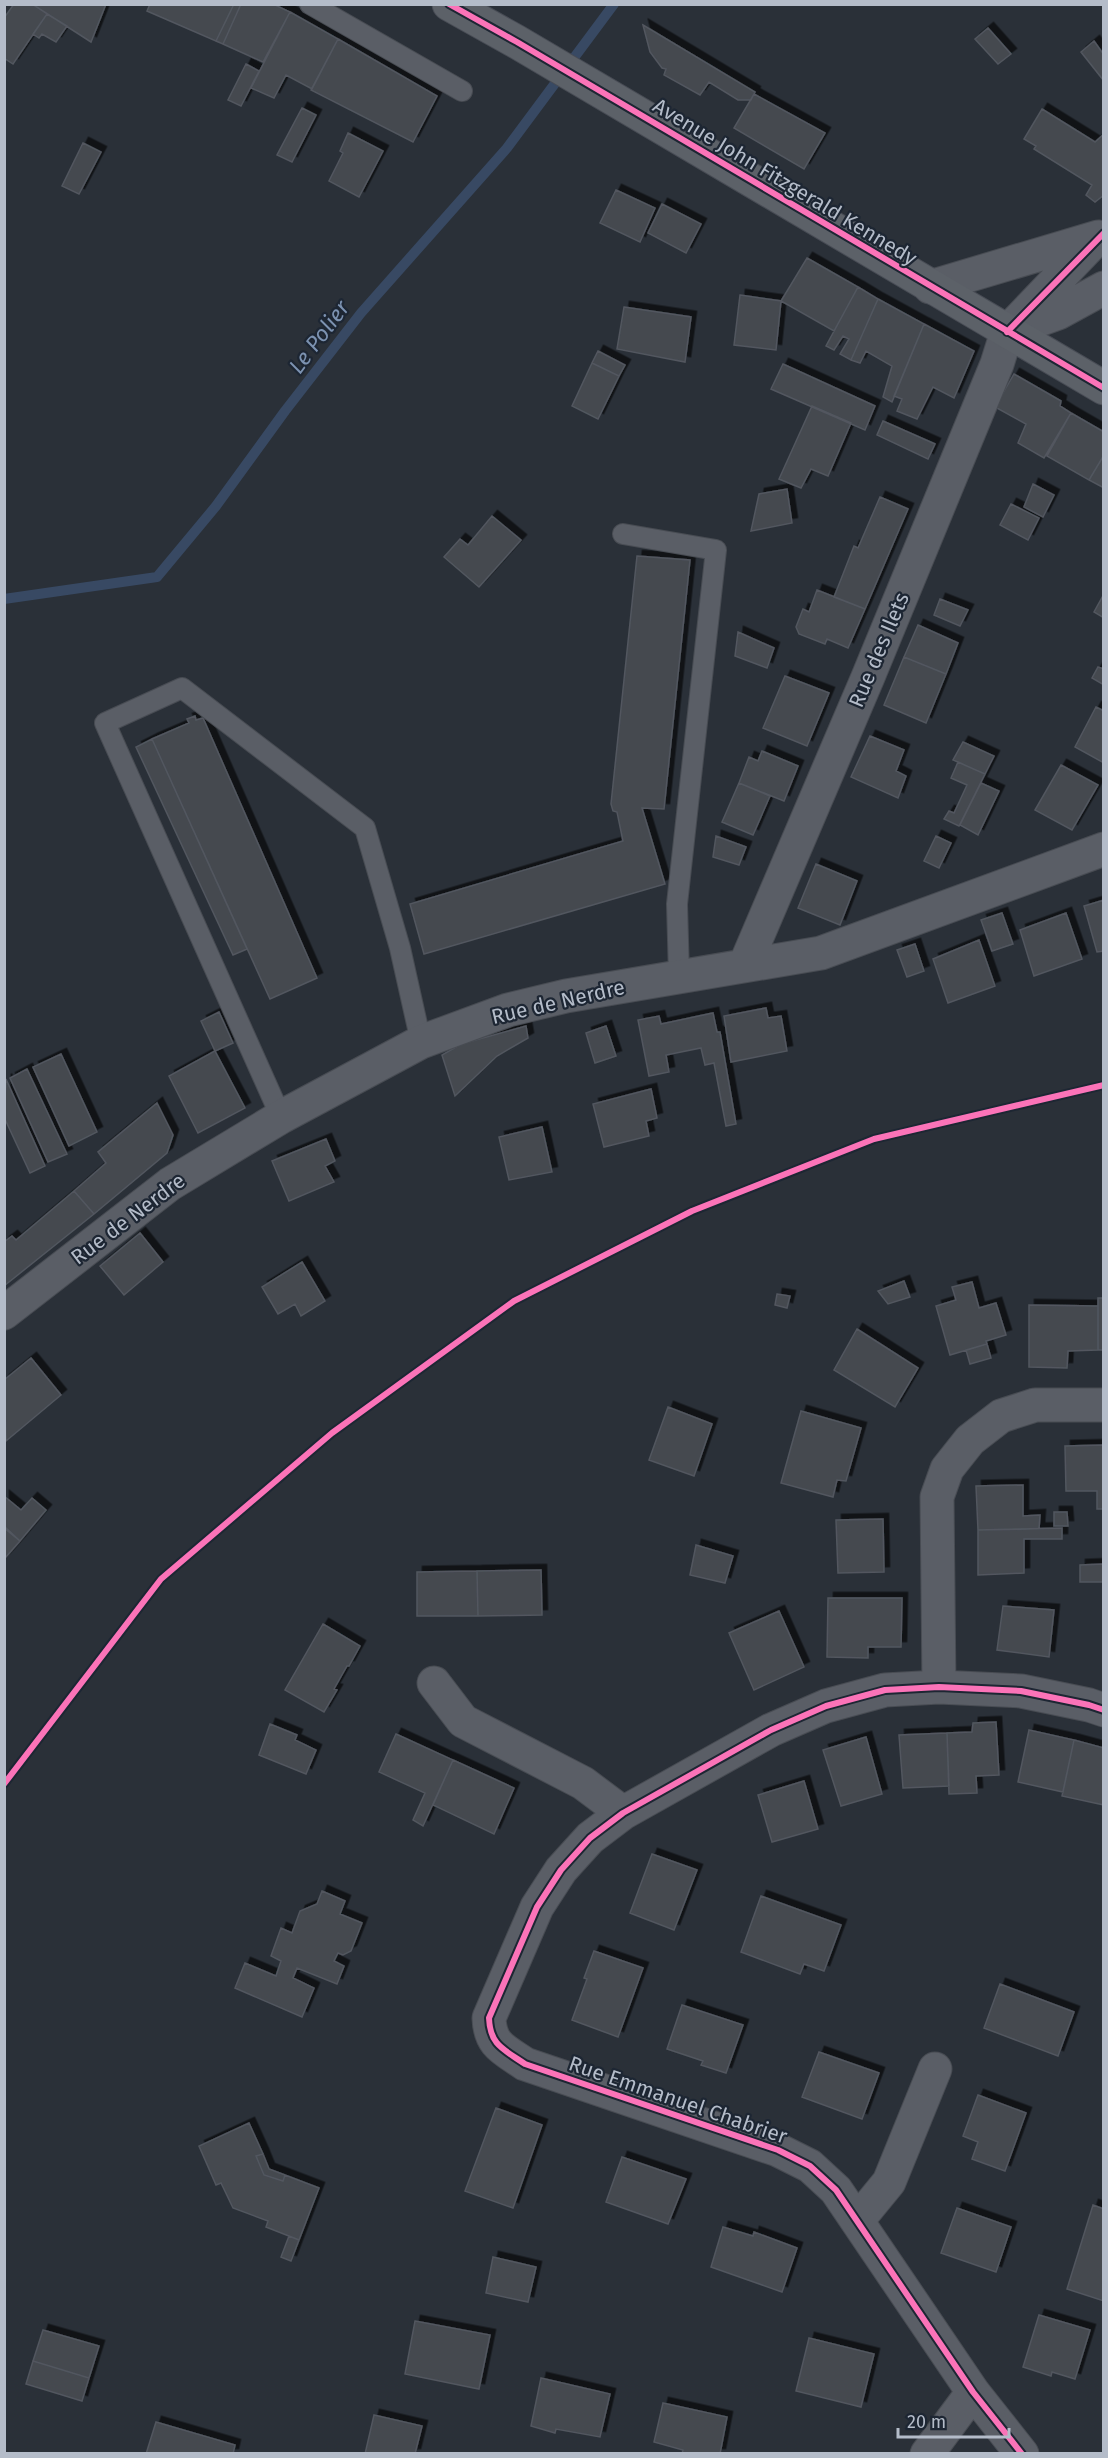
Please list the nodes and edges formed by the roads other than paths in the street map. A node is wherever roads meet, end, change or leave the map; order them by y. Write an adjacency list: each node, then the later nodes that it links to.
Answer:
1 (310, 4): 3 (lane)
2 (449, 4): 5 (main road, Avenue John Fitzgerald Kennedy)
3 (462, 91)
4 (1101, 235): 5 (street); 7 (street)
5 (930, 287): 7 (main road, Avenue John Fitzgerald Kennedy)
6 (1104, 288): 7 (street)
7 (1007, 332): 8 (main road, Avenue John Fitzgerald Kennedy); 11 (street, Rue des Ilets)
8 (1104, 388)
9 (623, 534): 12 (lane)
10 (1104, 849): 11 (street, Rue de Nerdre)
11 (745, 965): 12 (street, Rue de Nerdre)
12 (679, 976): 13 (street, Rue de Nerdre)
13 (421, 1042): 14 (street, Rue de Nerdre); 14 (lane)
14 (281, 1117): 15 (street, Rue de Nerdre)
15 (4, 1313)
16 (1104, 1405): 18 (street)
17 (434, 1683): 20 (street)
18 (939, 1686): 19 (street, Rue Emmanuel Chabrier); 20 (street, Rue Emmanuel Chabrier)
19 (1104, 1710)
20 (623, 1813): 22 (street, Rue Emmanuel Chabrier)
21 (935, 2069): 22 (street)
22 (857, 2221): 23 (street, Rue Emmanuel Chabrier)
23 (973, 2392): 24 (street); 25 (street, Rue Emmanuel Chabrier)
24 (927, 2454)
25 (1022, 2454)

